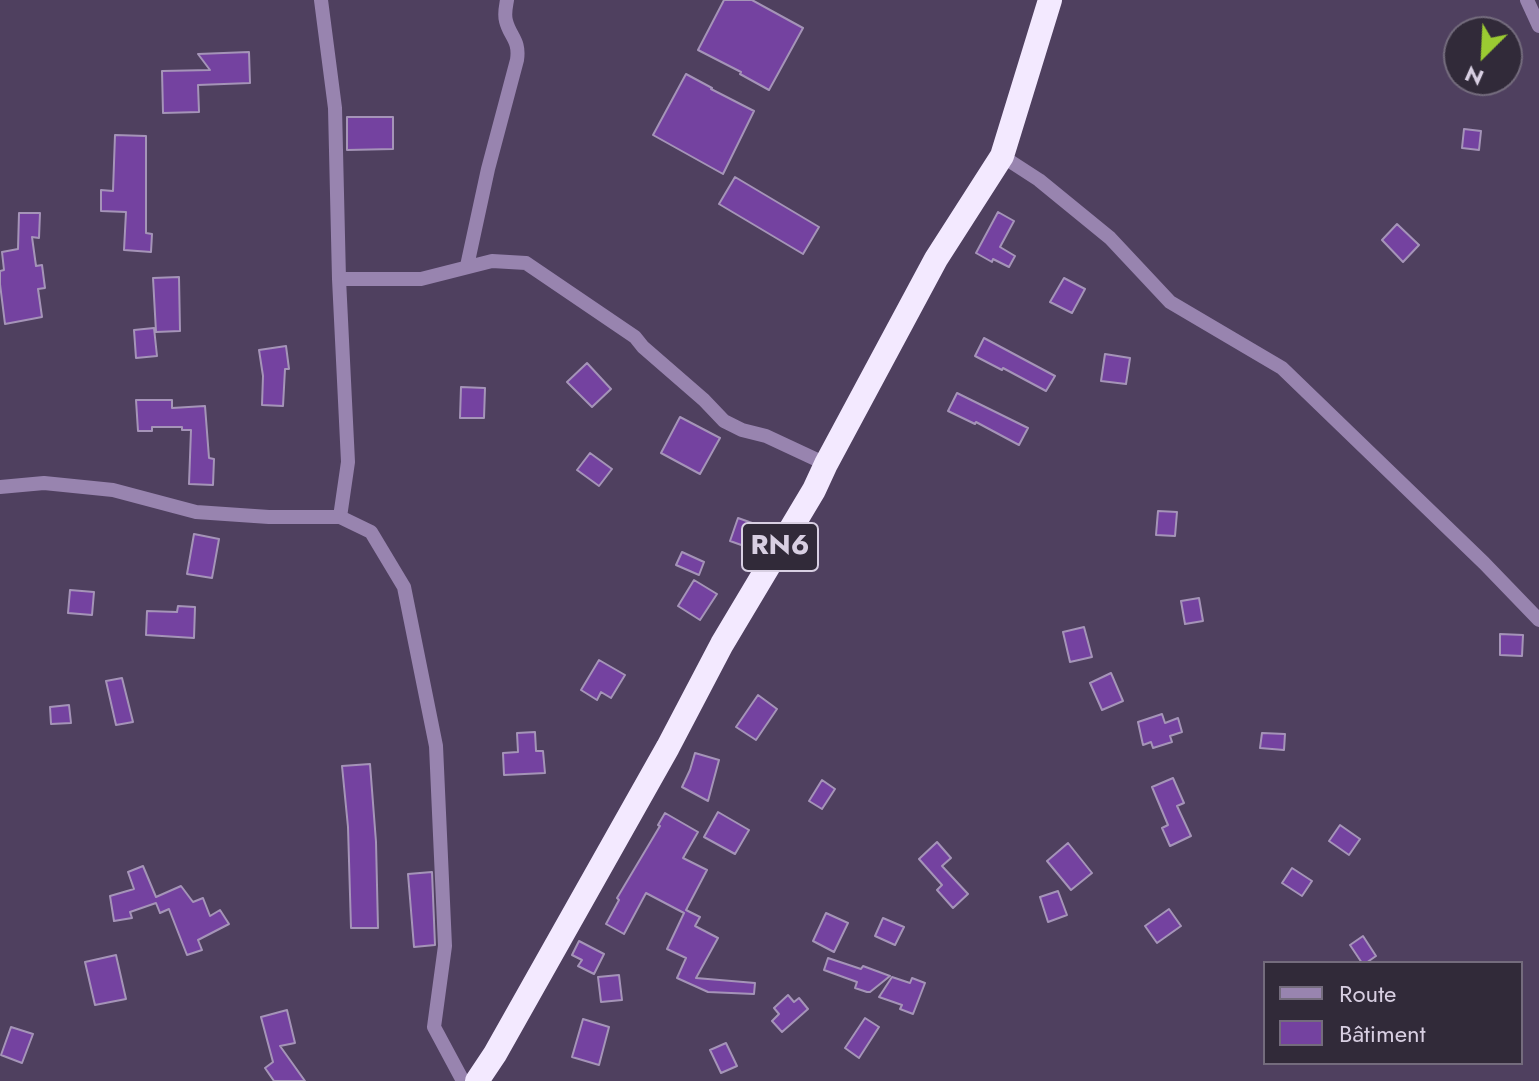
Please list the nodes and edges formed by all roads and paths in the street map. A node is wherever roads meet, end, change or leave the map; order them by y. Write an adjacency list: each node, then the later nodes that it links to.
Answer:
1 (321, 0): 8 (street)
2 (507, 0): 7 (street)
3 (1050, 0): 6 (highway, RN6)
4 (1527, 0): 5 (street)
5 (1539, 26)
6 (1002, 156): 9 (highway, RN6); 12 (street)
7 (467, 266): 8 (street); 9 (street)
8 (339, 279): 11 (street)
9 (826, 464): 14 (highway, RN6)
10 (0, 487): 11 (street)
11 (340, 517): 13 (street)
12 (1539, 620)
13 (463, 1081)
14 (477, 1081)

